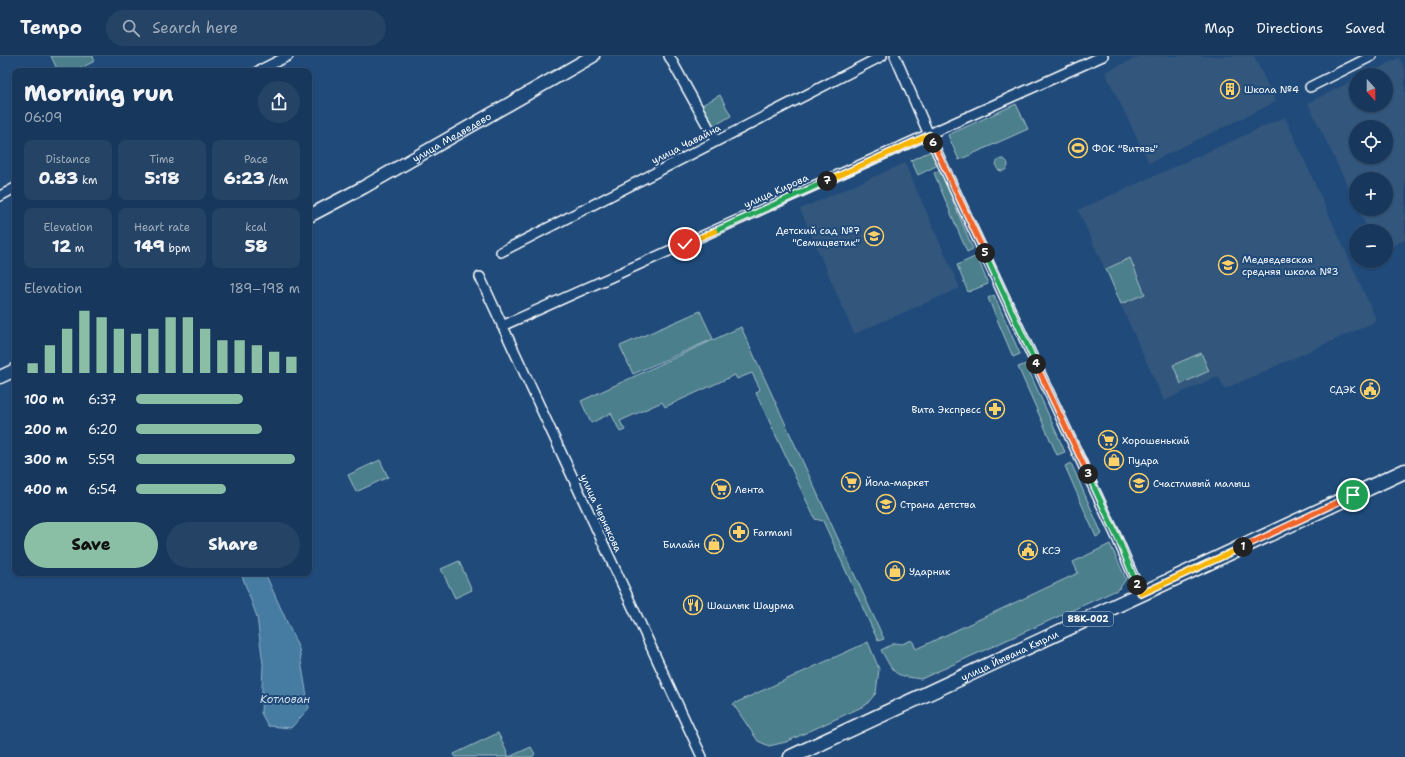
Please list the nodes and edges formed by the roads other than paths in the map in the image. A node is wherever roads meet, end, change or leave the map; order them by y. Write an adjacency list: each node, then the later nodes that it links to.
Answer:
1 (288, 56): 8 (street)
2 (593, 56): 14 (street, улица Медведево)
3 (669, 56): 11 (street)
4 (882, 56): 11 (street, улица Чавайна)
5 (895, 56): 10 (street)
6 (1103, 56): 10 (street, улица Кирова)
7 (1372, 56): 9 (street)
8 (264, 68)
9 (1310, 87)
10 (929, 135): 17 (street, улица Кирова); 21 (street)
11 (716, 141): 15 (street, улица Чавайна)
12 (12, 190): 13 (street)
13 (0, 196)
14 (312, 214)
15 (501, 252)
16 (480, 278): 17 (street, улица Чернякова)
17 (502, 326): 22 (street, улица Чернякова)
18 (12, 371): 19 (street)
19 (0, 377)
20 (1405, 471): 21 (main road, улица Йывана Кырли / 88К-002)
21 (1141, 594): 23 (main road, улица Йывана Кырли / 88К-002)
22 (702, 757)
23 (791, 757)

